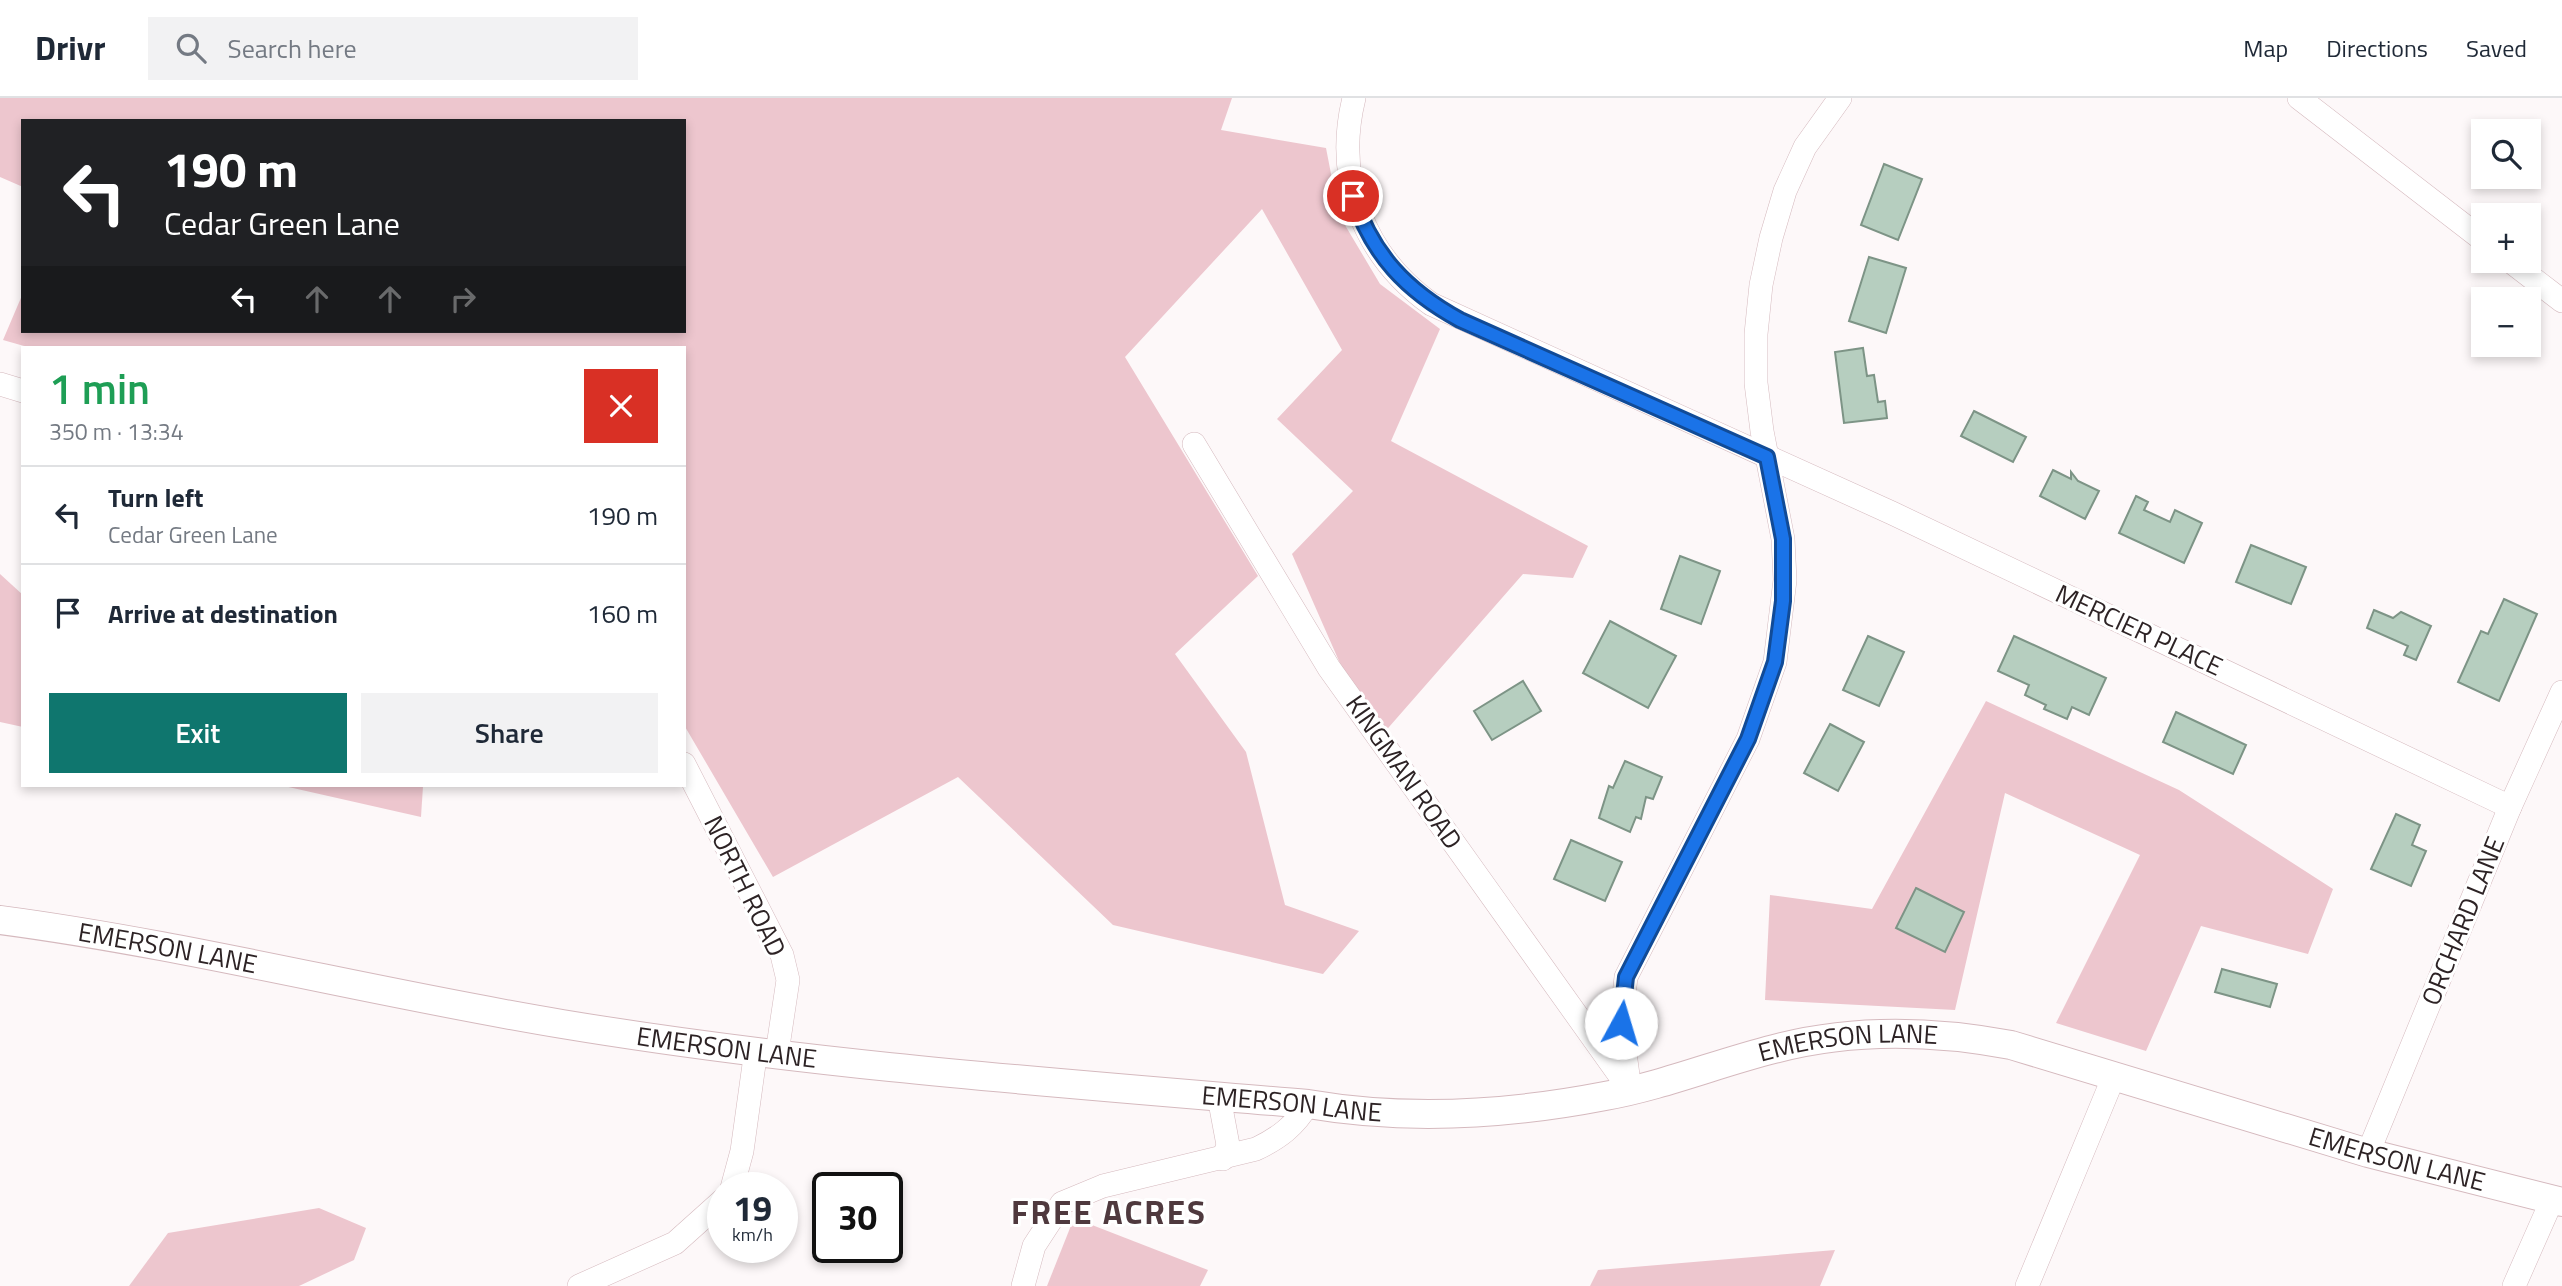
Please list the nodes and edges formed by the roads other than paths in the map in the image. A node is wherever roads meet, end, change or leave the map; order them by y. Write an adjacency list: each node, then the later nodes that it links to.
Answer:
1 (1354, 98): 10 (street, MERCIER PLACE)
2 (1840, 98): 10 (street)
3 (2299, 98): 4 (street)
4 (2471, 231)
5 (2526, 273): 6 (street)
6 (2562, 301)
7 (0, 384): 8 (street)
8 (21, 390)
9 (1194, 444): 17 (street, KINGMAN ROAD)
10 (1767, 457): 13 (street, MERCIER PLACE); 17 (street)
11 (2562, 692): 13 (street, ORCHARD LANE)
12 (686, 768): 15 (street, NORTH ROAD)
13 (2510, 807): 20 (street, ORCHARD LANE)
14 (0, 920): 15 (street, EMERSON LANE)
15 (767, 1052): 18 (street, EMERSON LANE); 22 (street, NORTH ROAD)
16 (2114, 1076): 17 (street, EMERSON LANE); 20 (street, EMERSON LANE); 27 (street)
17 (1630, 1090): 19 (street, EMERSON LANE)
18 (1219, 1097): 19 (street, EMERSON LANE); 21 (street)
19 (1308, 1104): 21 (street)
20 (2368, 1153): 23 (street, EMERSON LANE)
21 (1223, 1159): 26 (street)
22 (736, 1172)
23 (2557, 1201): 28 (street)
24 (707, 1214): 25 (street)
25 (579, 1286)
26 (1023, 1286)
27 (2027, 1286)
28 (2514, 1286)

